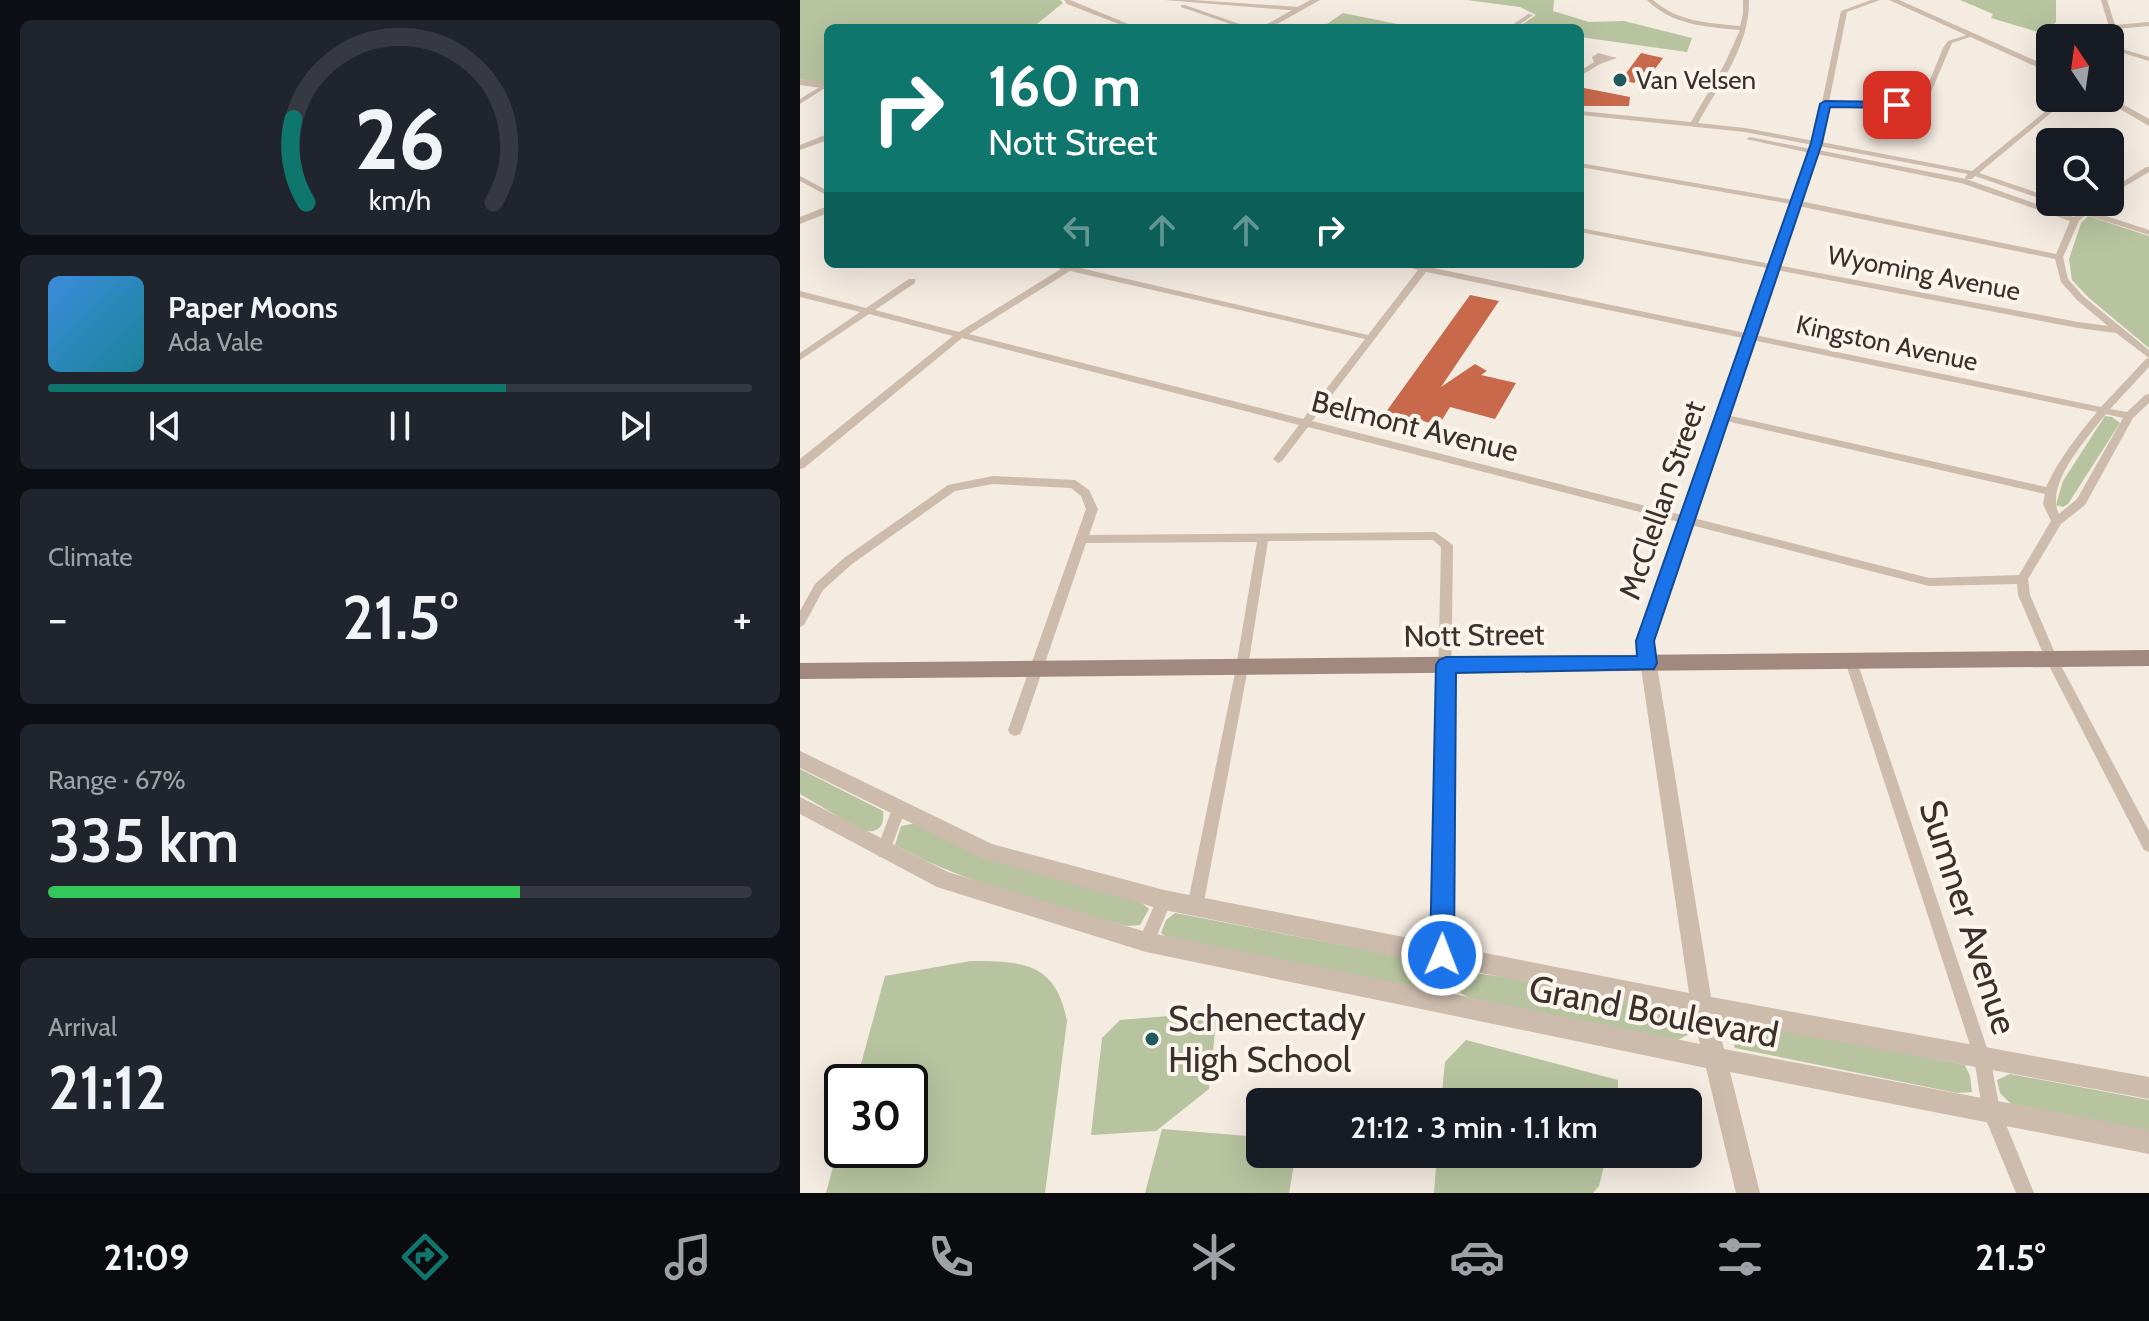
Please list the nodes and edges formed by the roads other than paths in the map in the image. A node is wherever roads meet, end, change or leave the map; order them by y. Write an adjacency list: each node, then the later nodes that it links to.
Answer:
1 (1067, 0): 12 (street)
2 (1167, 0): 9 (street); 13 (street)
3 (1316, 0): 10 (street)
4 (1650, 0): 19 (street)
5 (1746, 0): 19 (street)
6 (1877, 0): 30 (street, McClellan Street)
7 (1893, 0): 20 (street)
8 (2104, 0): 16 (street)
9 (1194, 1): 10 (street)
10 (1300, 9): 14 (street)
11 (1530, 15): 15 (street)
12 (1124, 24)
13 (1236, 24)
14 (1272, 24)
15 (1517, 24)
16 (2112, 24)
17 (2149, 24): 18 (street)
18 (2124, 26)
19 (1743, 28): 34 (street)
20 (1970, 36): 24 (street); 30 (street)
21 (2124, 52): 22 (street)
22 (2149, 59)
23 (1598, 63): 25 (street)
24 (2036, 64)
25 (1584, 72)
26 (800, 82): 27 (street)
27 (824, 86)
28 (824, 87): 29 (street)
29 (800, 102)
30 (1825, 104): 37 (street, McClellan Street)
31 (2124, 108): 35 (street)
32 (2049, 112): 42 (street)
33 (1584, 113): 34 (street)
34 (1694, 123): 37 (street); 39 (street)
35 (2149, 123)
36 (824, 139): 38 (street)
37 (1817, 143): 39 (street, McClellan Street); 42 (street)
38 (800, 148)
39 (1813, 153): 44 (street); 48 (street, McClellan Street)
40 (1584, 166): 48 (street)
41 (2149, 169): 45 (street)
42 (1973, 173): 44 (street); 47 (street)
43 (800, 178): 46 (street)
44 (1963, 181): 52 (street)
45 (2124, 184)
46 (824, 192)
47 (2036, 195)
48 (1796, 203): 56 (street, McClellan Street); 57 (street)
49 (824, 212): 53 (street)
50 (2079, 216): 52 (street)
51 (2096, 216): 55 (street)
52 (2075, 220): 57 (street)
53 (800, 221)
54 (1584, 231): 58 (street, Wyoming Avenue)
55 (2149, 233)
56 (1784, 235): 58 (street, McClellan Street)
57 (2059, 257): 66 (street)
58 (1772, 266): 66 (street, Wyoming Avenue); 68 (street, McClellan Street)
59 (1070, 268): 67 (street)
60 (1081, 268): 69 (street)
61 (1424, 268): 69 (street)
62 (1435, 268): 68 (street, Kingston Avenue)
63 (912, 281): 65 (street)
64 (800, 294): 65 (street, Belmont Avenue)
65 (864, 311): 67 (street, Belmont Avenue); 71 (street)
66 (2118, 330): 70 (street)
67 (959, 336): 77 (street, Belmont Avenue); 78 (street)
68 (1748, 337): 74 (street, Kingston Avenue); 76 (street, McClellan Street)
69 (1371, 338): 77 (street)
70 (2149, 355)
71 (800, 357)
72 (2149, 361): 74 (street)
73 (2149, 397): 75 (street)
74 (2103, 409): 75 (street, Kingston Avenue); 80 (street)
75 (2129, 416): 82 (street)
76 (1722, 417): 80 (street); 81 (street, McClellan Street)
77 (1304, 422): 79 (street); 81 (street, Belmont Avenue)
78 (803, 459)
79 (1278, 459)
80 (2051, 492): 82 (street)
81 (1686, 519): 85 (street, Belmont Avenue); 90 (street, McClellan Street)
82 (2057, 521): 85 (street)
83 (1083, 539): 84 (street); 86 (street); 93 (street)
84 (1263, 539): 91 (street); 92 (street)
85 (2022, 579): 87 (street)
86 (800, 622)
87 (2051, 658): 88 (main road, Nott Street); 89 (main road, Nott Street); 99 (street)
88 (2149, 658)
89 (1851, 661): 90 (main road, Nott Street); 107 (street, Sumner Avenue)
90 (1648, 663): 91 (main road, Nott Street); 106 (street, McClellan Street)
91 (1446, 665): 92 (main road, Nott Street); 104 (street)
92 (1241, 668): 93 (main road, Nott Street); 102 (street)
93 (1035, 670): 94 (main road, Nott Street); 95 (street)
94 (800, 671)
95 (1015, 730)
96 (800, 759): 98 (street, Grand Boulevard)
97 (800, 805): 100 (street, Grand Boulevard)
98 (899, 808): 100 (street); 101 (street, Grand Boulevard)
99 (2149, 845)
100 (883, 851): 103 (street, Grand Boulevard)
101 (1164, 900): 102 (street, Grand Boulevard); 103 (street)
102 (1195, 907): 104 (street, Grand Boulevard)
103 (1146, 942): 105 (street, Grand Boulevard)
104 (1442, 955): 105 (street); 106 (street, Grand Boulevard)
105 (1439, 1003): 108 (street, Grand Boulevard)
106 (1702, 1006): 107 (street, Grand Boulevard); 108 (street, McClellan Street)
107 (1982, 1057): 109 (street, Grand Boulevard); 110 (street, Sumner Avenue)
108 (1713, 1058): 110 (street, Grand Boulevard); 112 (street, McClellan Street)
109 (2149, 1088)
110 (1991, 1110): 111 (street, Grand Boulevard); 113 (street, Sumner Avenue)
111 (2149, 1142)
112 (1748, 1193)
113 (2025, 1193)

